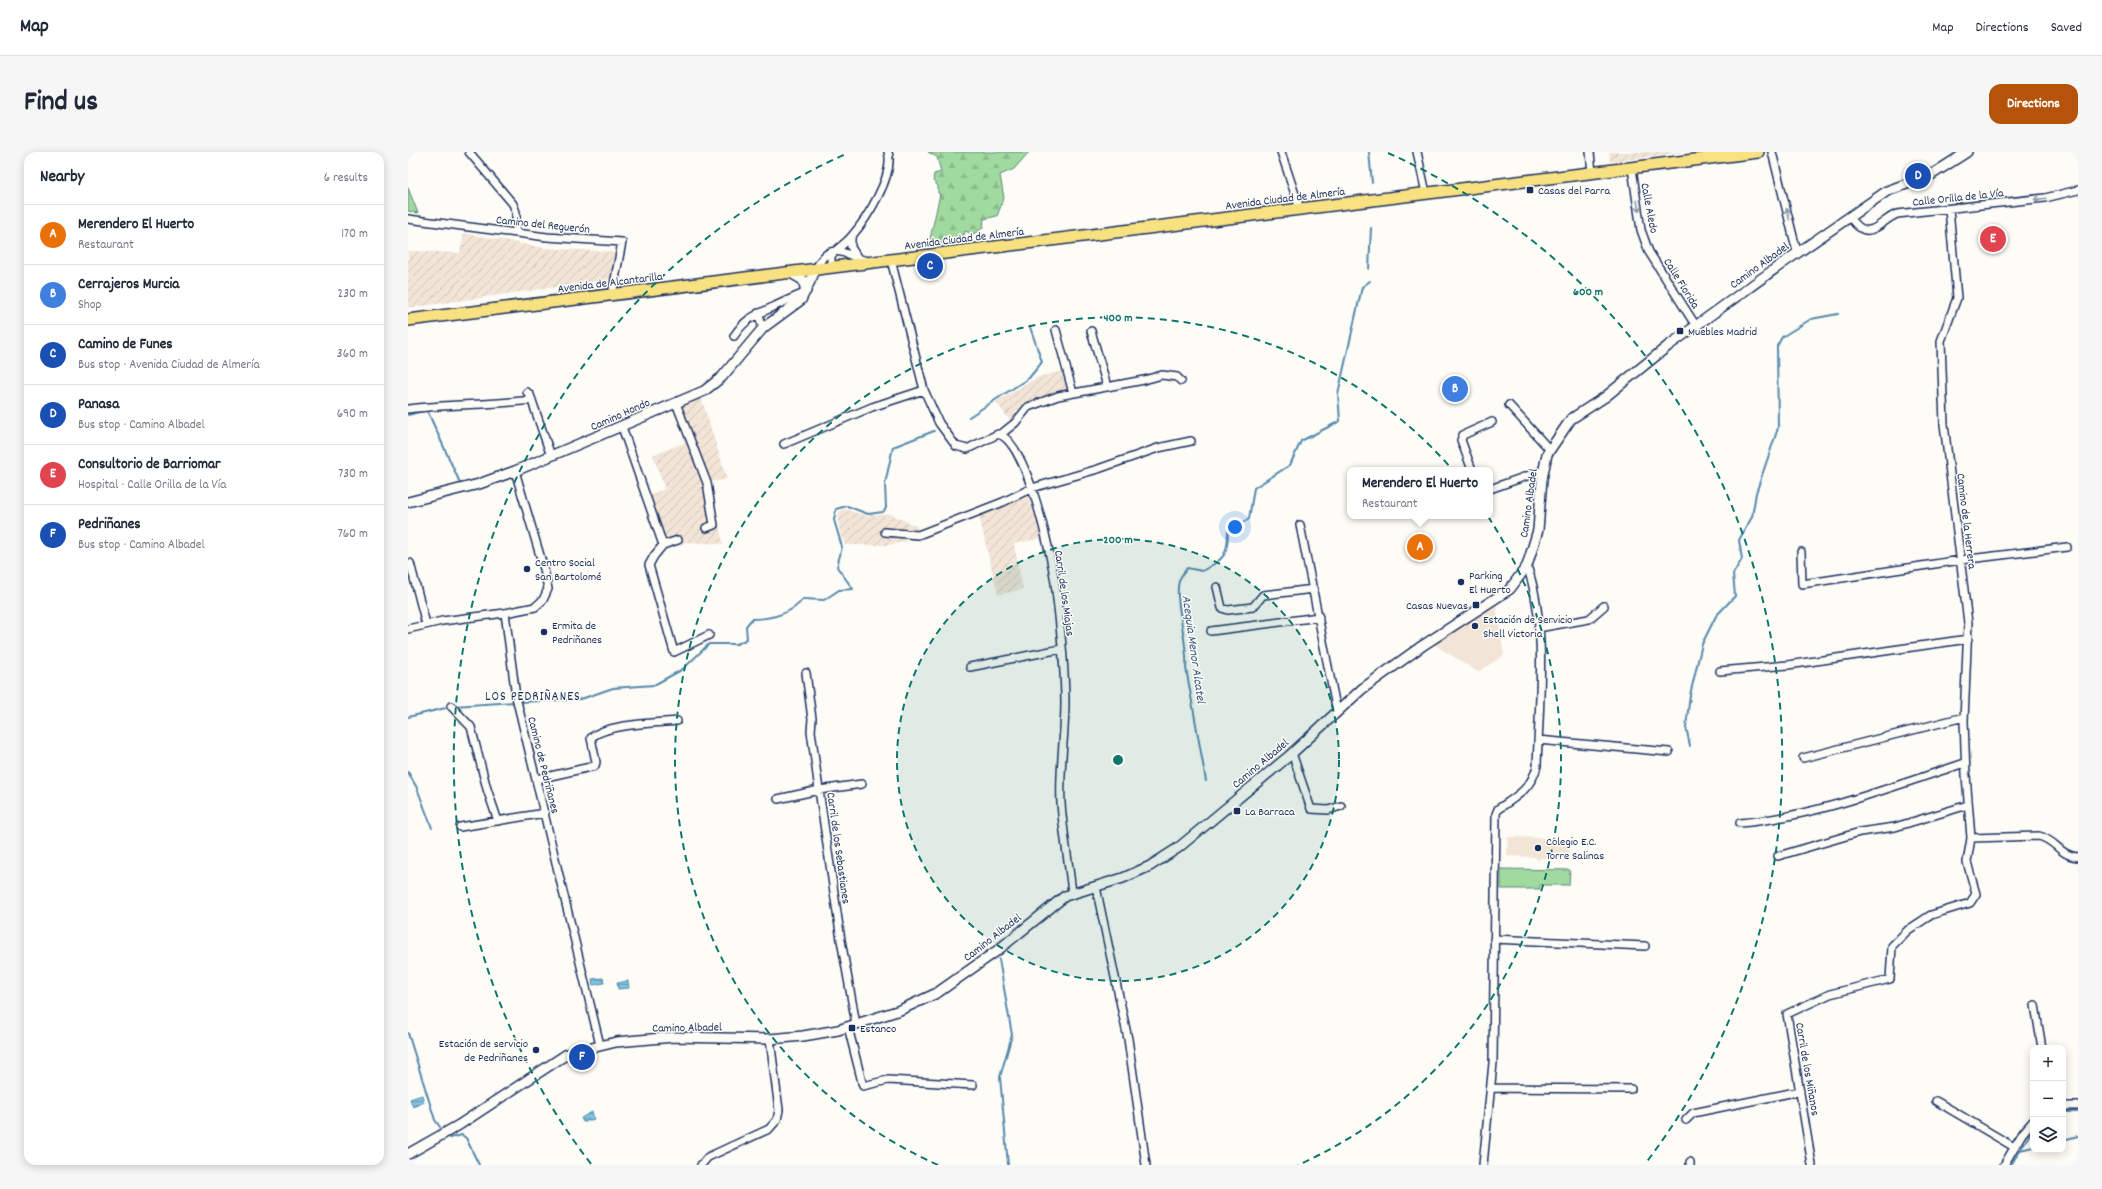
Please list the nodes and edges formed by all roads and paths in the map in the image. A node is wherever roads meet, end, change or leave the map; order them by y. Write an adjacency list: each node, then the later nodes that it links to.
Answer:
1 (469, 152): 17 (street)
2 (888, 152): 18 (street)
3 (1281, 152): 13 (street)
4 (1418, 152): 12 (street)
5 (1590, 152): 10 (street)
6 (1758, 152): 9 (main road, Avenida Ciudad de Almería)
7 (1772, 152): 21 (street, one-way to 7)
8 (1967, 152): 15 (main road, Camino Albadel)
9 (1632, 168): 10 (main road, Avenida Ciudad de Almería); 20 (street, Calle Aledo, one-way to 20)
10 (1592, 173): 12 (main road, Avenida Ciudad de Almería)
11 (2078, 190): 14 (street, Calle Orilla de la Vía, one-way to 14)
12 (1426, 193): 13 (main road, Avenida Ciudad de Almería)
13 (1300, 209): 23 (main road, Avenida Ciudad de Almería)
14 (1949, 209): 15 (street, Calle Orilla de la Vía); 66 (street, Camino de la Herrera)
15 (1850, 217): 21 (main road, Camino Albadel)
16 (408, 219): 17 (street, Camino del Reguerón)
17 (516, 233): 29 (street, Camino del Reguerón)
18 (850, 238): 19 (street); 22 (street)
19 (835, 251): 22 (street); 25 (street); 26 (street)
20 (1649, 252): 32 (street, Calle Florida)
21 (1797, 252): 32 (main road, Camino Albadel)
22 (857, 258): 24 (street)
23 (891, 260): 24 (main road, Avenida Ciudad de Almería); 39 (street)
24 (876, 262): 25 (main road, Avenida Ciudad de Almería)
25 (834, 267): 26 (main road, Avenida Ciudad de Almería)
26 (816, 270): 27 (main road, Avenida de Alcantarilla); 28 (main road, Camino Hondo)
27 (791, 273): 28 (main road); 29 (main road, Avenida de Alcantarilla)
28 (805, 292): 30 (street); 33 (main road, Camino Hondo)
29 (612, 295): 31 (main road, Avenida de Alcantarilla)
30 (758, 313): 33 (street); 36 (street)
31 (408, 320)
32 (1696, 326): 51 (main road, Camino Albadel)
33 (763, 328): 43 (main road, Camino Hondo)
34 (1056, 330): 41 (street)
35 (1091, 331): 38 (street)
36 (734, 336)
37 (1181, 381): 38 (street)
38 (1107, 386): 41 (street)
39 (924, 390): 48 (street); 50 (street)
40 (527, 392): 42 (street)
41 (1073, 393): 48 (street)
42 (532, 400): 45 (street); 52 (street)
43 (676, 403): 47 (main road, Camino Hondo); 60 (street)
44 (1510, 405): 51 (street)
45 (408, 409)
46 (1492, 422): 53 (street)
47 (622, 427): 52 (main road, Camino Hondo); 63 (street)
48 (1000, 435): 57 (street, Carril de los Miajas)
49 (1191, 441): 57 (street)
50 (784, 444)
51 (1550, 450): 54 (main road, Camino Albadel)
52 (551, 456): 55 (main road, Camino Hondo)
53 (1471, 467)
54 (1544, 470): 56 (street); 68 (main road, Camino Albadel)
55 (514, 471): 58 (main road, Camino Hondo); 72 (street)
56 (1493, 487)
57 (1032, 488): 61 (street); 80 (street, Carril de los Miajas)
58 (408, 502)
59 (1300, 525): 70 (street)
60 (706, 528)
61 (885, 532)
62 (678, 540): 63 (street)
63 (663, 545): 78 (street)
64 (2068, 547): 66 (street)
65 (1801, 552): 66 (street)
66 (1961, 560): 79 (street, Camino de la Herrera)
67 (410, 563): 74 (street)
68 (1527, 566): 75 (street); 85 (main road, Camino Albadel)
69 (1217, 587): 70 (street)
70 (1314, 589): 73 (street)
71 (1604, 606): 75 (street)
72 (505, 613): 74 (street); 93 (street, Camino de Pedriñanes)
73 (1319, 616): 77 (street); 85 (street)
74 (426, 624): 76 (street)
75 (1538, 628): 88 (street)
76 (408, 629)
77 (1210, 631)
78 (709, 635)
79 (1968, 638): 82 (street); 86 (street, Camino de la Herrera)
80 (1061, 649): 81 (street); 107 (street, Carril de los Miajas)
81 (970, 667)
82 (1720, 671)
83 (806, 673): 95 (street, Carril de los Sebastianes)
84 (452, 706): 100 (street)
85 (1337, 712): 90 (main road, Camino Albadel)
86 (1964, 717): 91 (street); 92 (street, Camino de la Herrera)
87 (677, 721): 93 (street)
88 (1538, 740): 89 (street); 108 (street)
89 (1669, 752)
90 (1292, 753): 98 (street); 106 (main road, Camino Albadel)
91 (1803, 758)
92 (1965, 763): 97 (street, Camino de la Herrera); 101 (street)
93 (537, 779): 99 (street, Camino de Pedriñanes)
94 (862, 784): 95 (street)
95 (819, 790): 96 (street); 111 (street, Carril de los Sebastianes)
96 (778, 799)
97 (1968, 805): 103 (street, Camino de la Herrera); 104 (street)
98 (1341, 806)
99 (545, 813): 100 (street); 113 (street, Camino de Pedriñanes)
100 (498, 821): 102 (street)
101 (1740, 824)
102 (460, 827)
103 (1971, 838): 105 (street); 118 (street, Carril de los Miñanos)
104 (1778, 856)
105 (2078, 856)
106 (1096, 887): 107 (main road, Camino Albadel); 127 (street)
107 (1072, 893): 111 (main road, Camino Albadel)
108 (1494, 939): 109 (street); 116 (street)
109 (1645, 946)
110 (2035, 1005): 114 (street)
111 (852, 1026): 112 (main road, Camino Albadel); 115 (street, Carril de los Sebastianes)
112 (770, 1039): 113 (main road, Camino Albadel); 126 (street)
113 (600, 1045): 125 (main road, Camino Albadel)
114 (2042, 1045)
115 (973, 1085)
116 (1491, 1088): 117 (street); 128 (street)
117 (1631, 1089)
118 (1800, 1091): 122 (street); 129 (street, Carril de los Miñanos)
119 (1936, 1101): 124 (street)
120 (2066, 1106): 121 (street)
121 (2078, 1106)
122 (1686, 1120)
123 (2030, 1125): 124 (street)
124 (2014, 1147): 130 (street)
125 (408, 1154)
126 (701, 1165)
127 (1146, 1165)
128 (1483, 1165)
129 (1812, 1165)
130 (2004, 1165)

